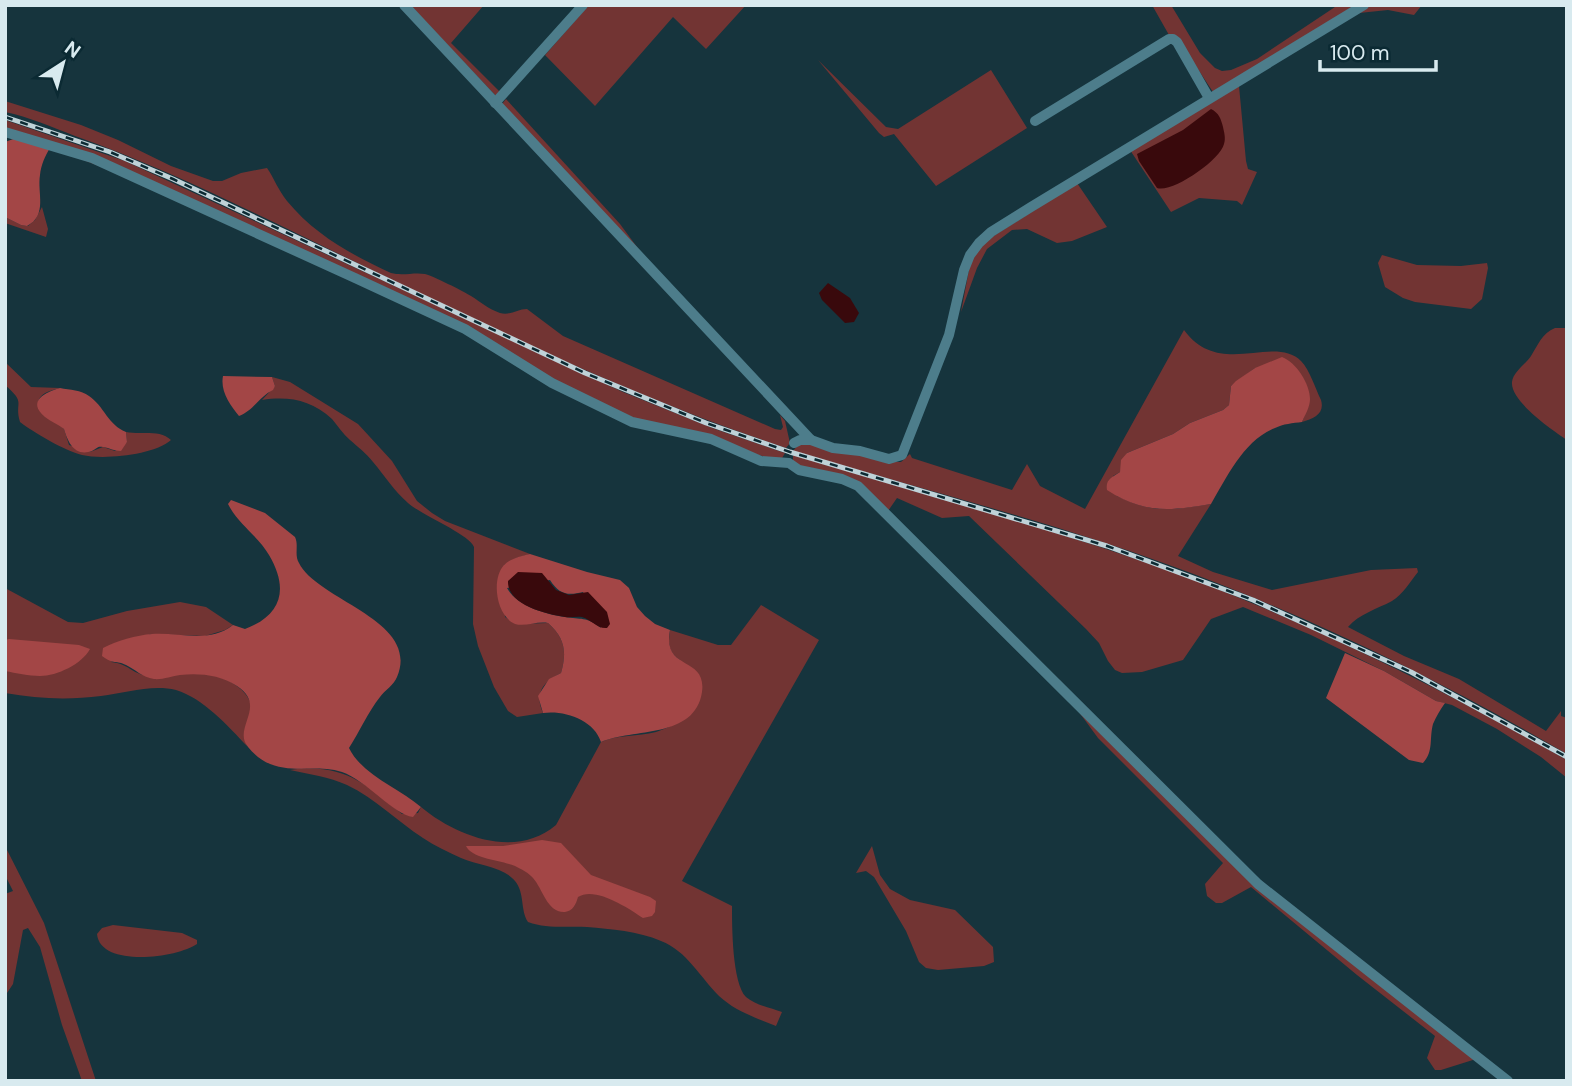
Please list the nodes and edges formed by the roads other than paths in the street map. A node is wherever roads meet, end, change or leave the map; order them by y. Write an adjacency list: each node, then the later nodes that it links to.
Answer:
1 (404, 5): 5 (street)
2 (583, 5): 5 (street)
3 (1364, 5): 4 (street)
4 (1209, 98): 6 (street); 9 (street)
5 (495, 103): 8 (street)
6 (1035, 121)
7 (5, 132): 11 (street)
8 (789, 419): 9 (street); 10 (street)
9 (811, 440): 10 (street)
10 (794, 443): 11 (street)
11 (789, 463): 12 (street)
12 (1508, 1081)

